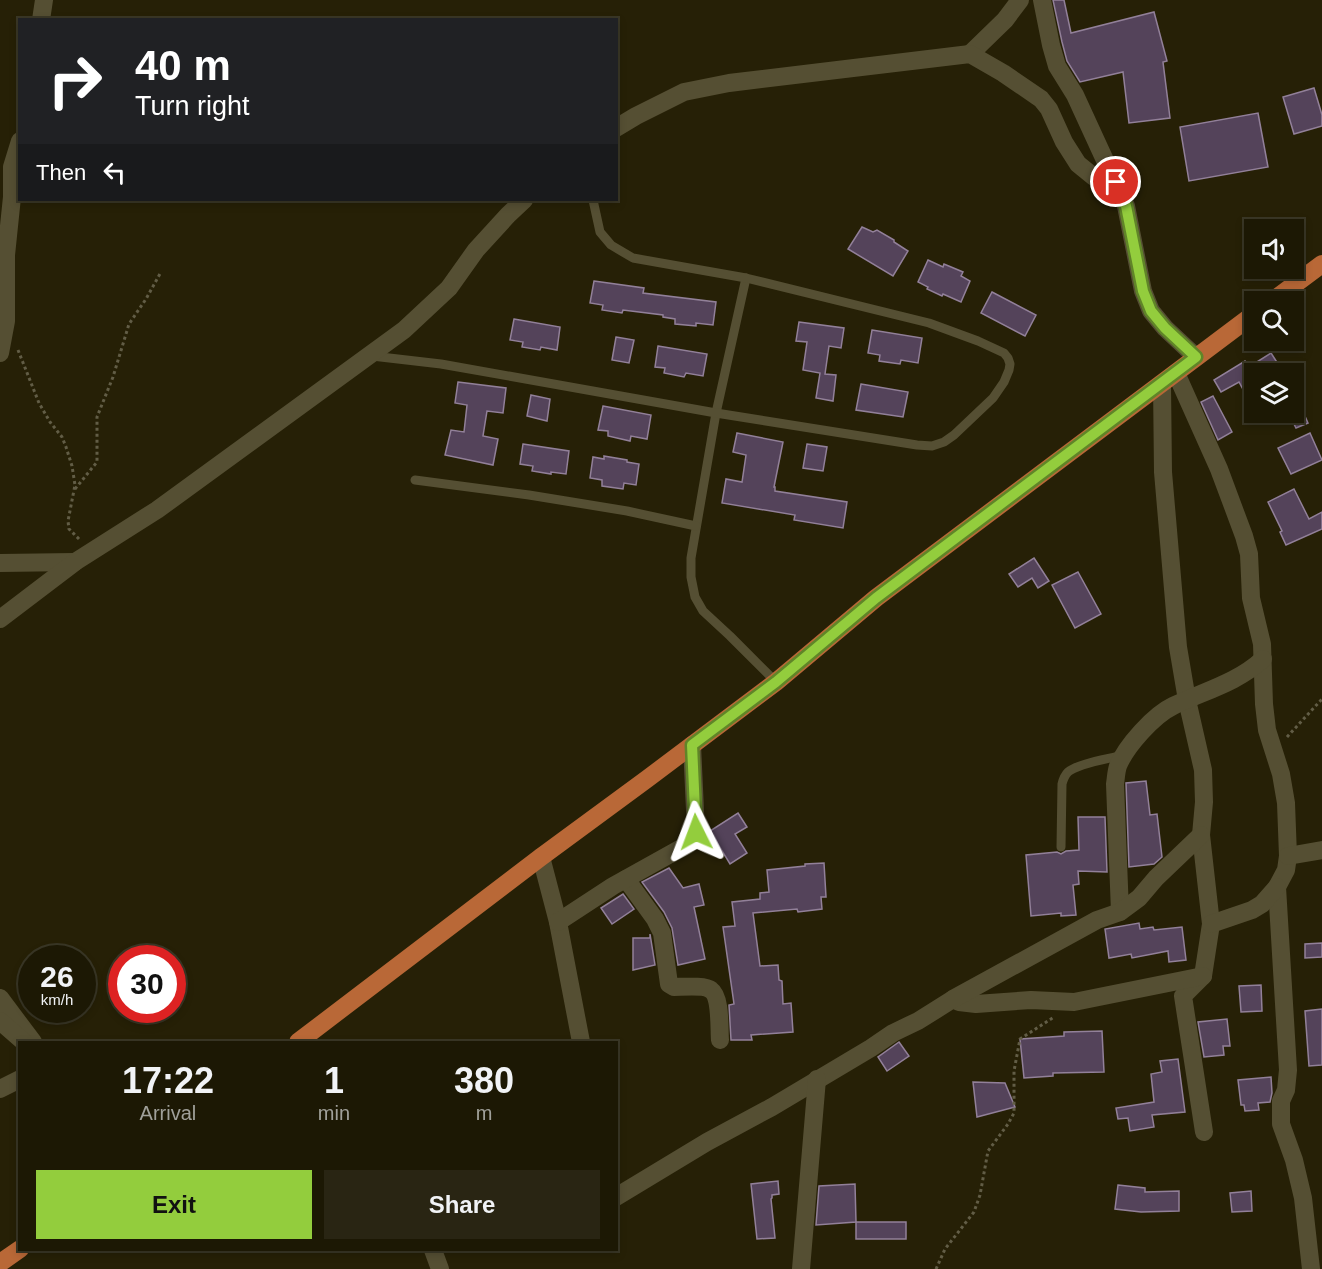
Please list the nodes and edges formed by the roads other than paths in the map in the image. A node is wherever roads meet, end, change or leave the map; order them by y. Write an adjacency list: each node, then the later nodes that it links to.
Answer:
1 (44, 0): 4 (street)
2 (1020, 0): 5 (street)
3 (1042, 0): 8 (street)
4 (41, 18)
5 (970, 54): 6 (street); 8 (street)
6 (618, 127)
7 (18, 148): 15 (street)
8 (1116, 182): 17 (street)
9 (523, 201): 16 (street)
10 (593, 201): 12 (lane)
11 (1322, 264): 13 (main road)
12 (747, 278): 19 (lane); 19 (lane)
13 (1286, 291)
14 (1244, 321): 17 (main road)
15 (0, 353)
16 (370, 356): 19 (lane); 22 (street)
17 (1196, 357): 18 (main road)
18 (1169, 379): 25 (street); 26 (main road); 27 (street)
19 (716, 413): 21 (lane)
20 (415, 480): 21 (lane)
21 (696, 526): 26 (lane)
22 (75, 562): 23 (street); 24 (street)
23 (0, 563)
24 (0, 619)
25 (1263, 660): 27 (street); 33 (street)
26 (776, 682): 28 (main road)
27 (1187, 700): 29 (street); 30 (street)
28 (692, 745): 34 (main road); 35 (street)
29 (1124, 755): 31 (lane); 37 (street)
30 (1201, 835): 37 (street); 39 (street)
31 (1061, 847)
32 (1322, 850): 33 (street)
33 (1288, 856): 36 (street)
34 (541, 857): 38 (street); 44 (main road)
35 (626, 879): 38 (street); 45 (street)
36 (1277, 888): 39 (street); 59 (street)
37 (1120, 912): 42 (street)
38 (558, 922): 48 (street)
39 (1211, 924): 40 (street)
40 (1203, 976): 42 (street); 52 (street)
41 (0, 998): 47 (street)
42 (953, 999): 49 (street)
43 (0, 1021): 46 (street)
44 (310, 1039)
45 (720, 1040)
46 (23, 1041)
47 (32, 1041)
48 (581, 1041)
49 (817, 1079): 53 (street); 58 (street)
50 (18, 1080): 51 (street)
51 (0, 1089)
52 (1204, 1132)
53 (618, 1196)
54 (18, 1250): 56 (main road)
55 (433, 1251): 57 (street)
56 (0, 1263)
57 (440, 1269)
58 (801, 1269)
59 (1311, 1269)

